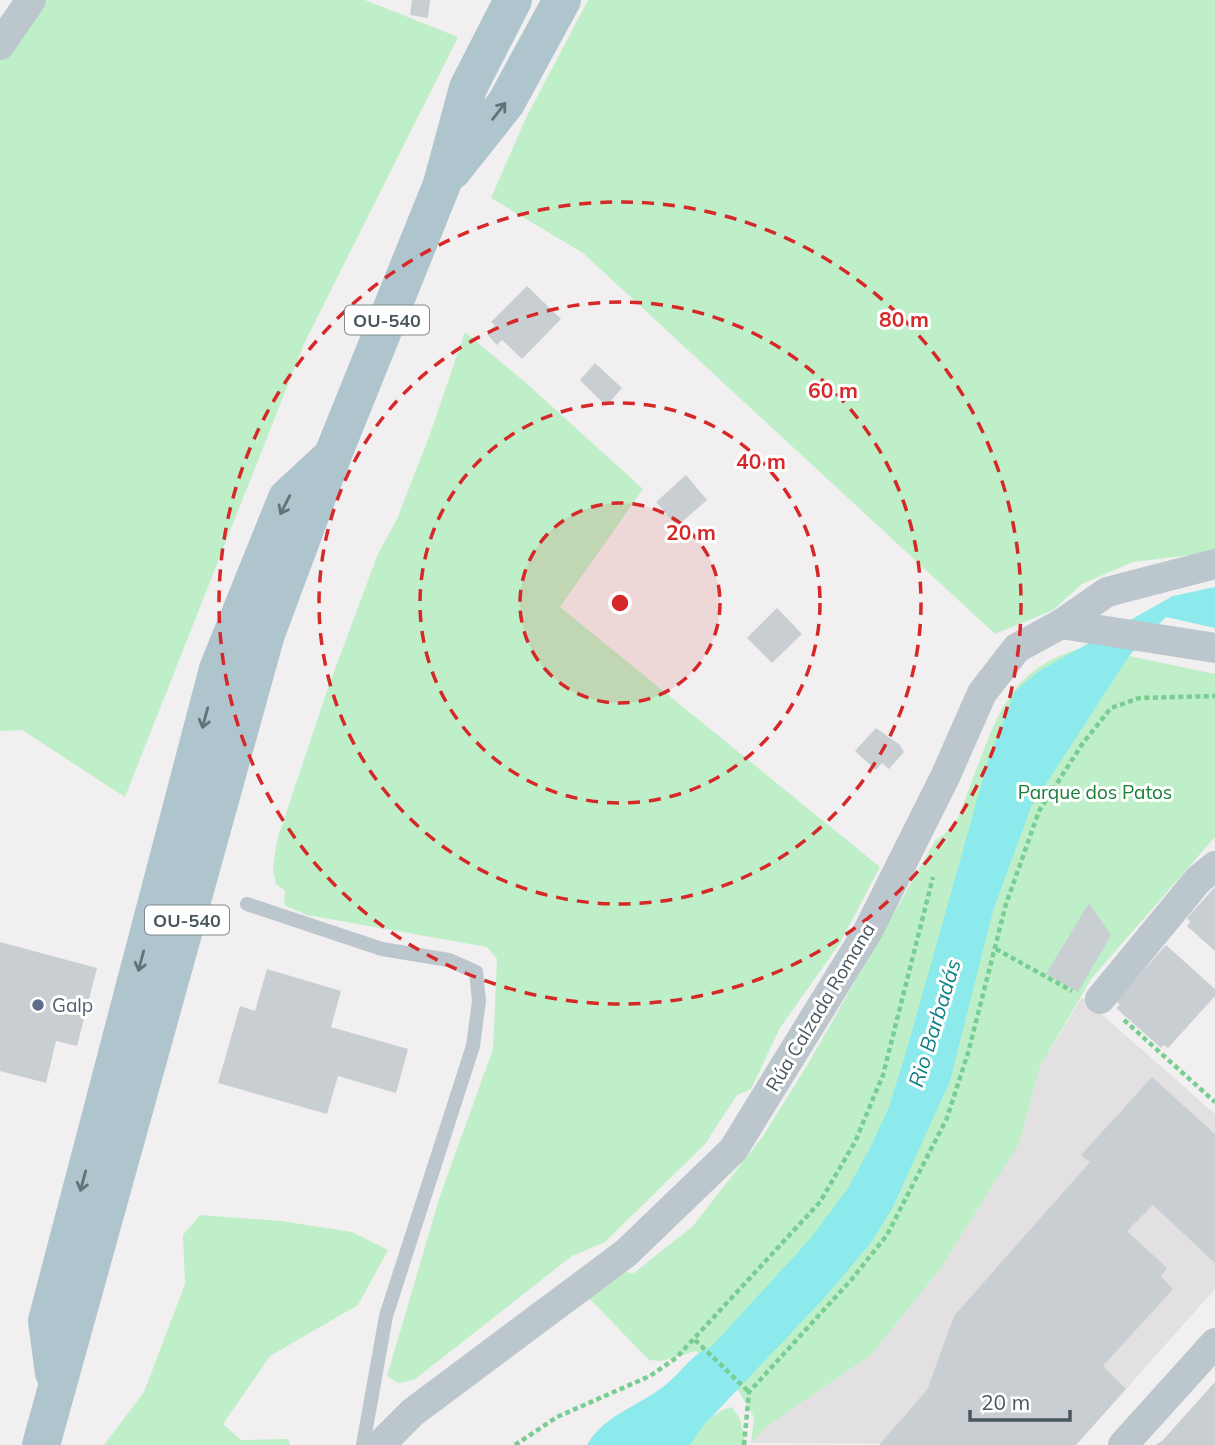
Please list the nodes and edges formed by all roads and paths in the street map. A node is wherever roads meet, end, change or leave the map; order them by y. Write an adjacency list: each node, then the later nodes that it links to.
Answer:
1 (31, 0): 4 (street)
2 (513, 0): 5 (main road, OU-540)
3 (562, 0): 5 (main road, OU-540, one-way to 3)
4 (0, 45)
5 (442, 184): 19 (main road, OU-540)
6 (1215, 564): 7 (street, Rúa Calzada Romana)
7 (1061, 624): 8 (street); 21 (street, Rúa Calzada Romana)
8 (1207, 646)
9 (1215, 696): 13 (path)
10 (937, 863): 16 (path)
11 (1215, 866): 14 (street)
12 (247, 904): 20 (lane)
13 (996, 948): 14 (path); 18 (path)
14 (1100, 999): 15 (path)
15 (1215, 1102)
16 (695, 1340): 18 (path); 22 (path)
17 (1215, 1343): 24 (street)
18 (749, 1392): 23 (path)
19 (41, 1445)
20 (363, 1445)
21 (380, 1445)
22 (515, 1445)
23 (745, 1445)
24 (1123, 1445)

